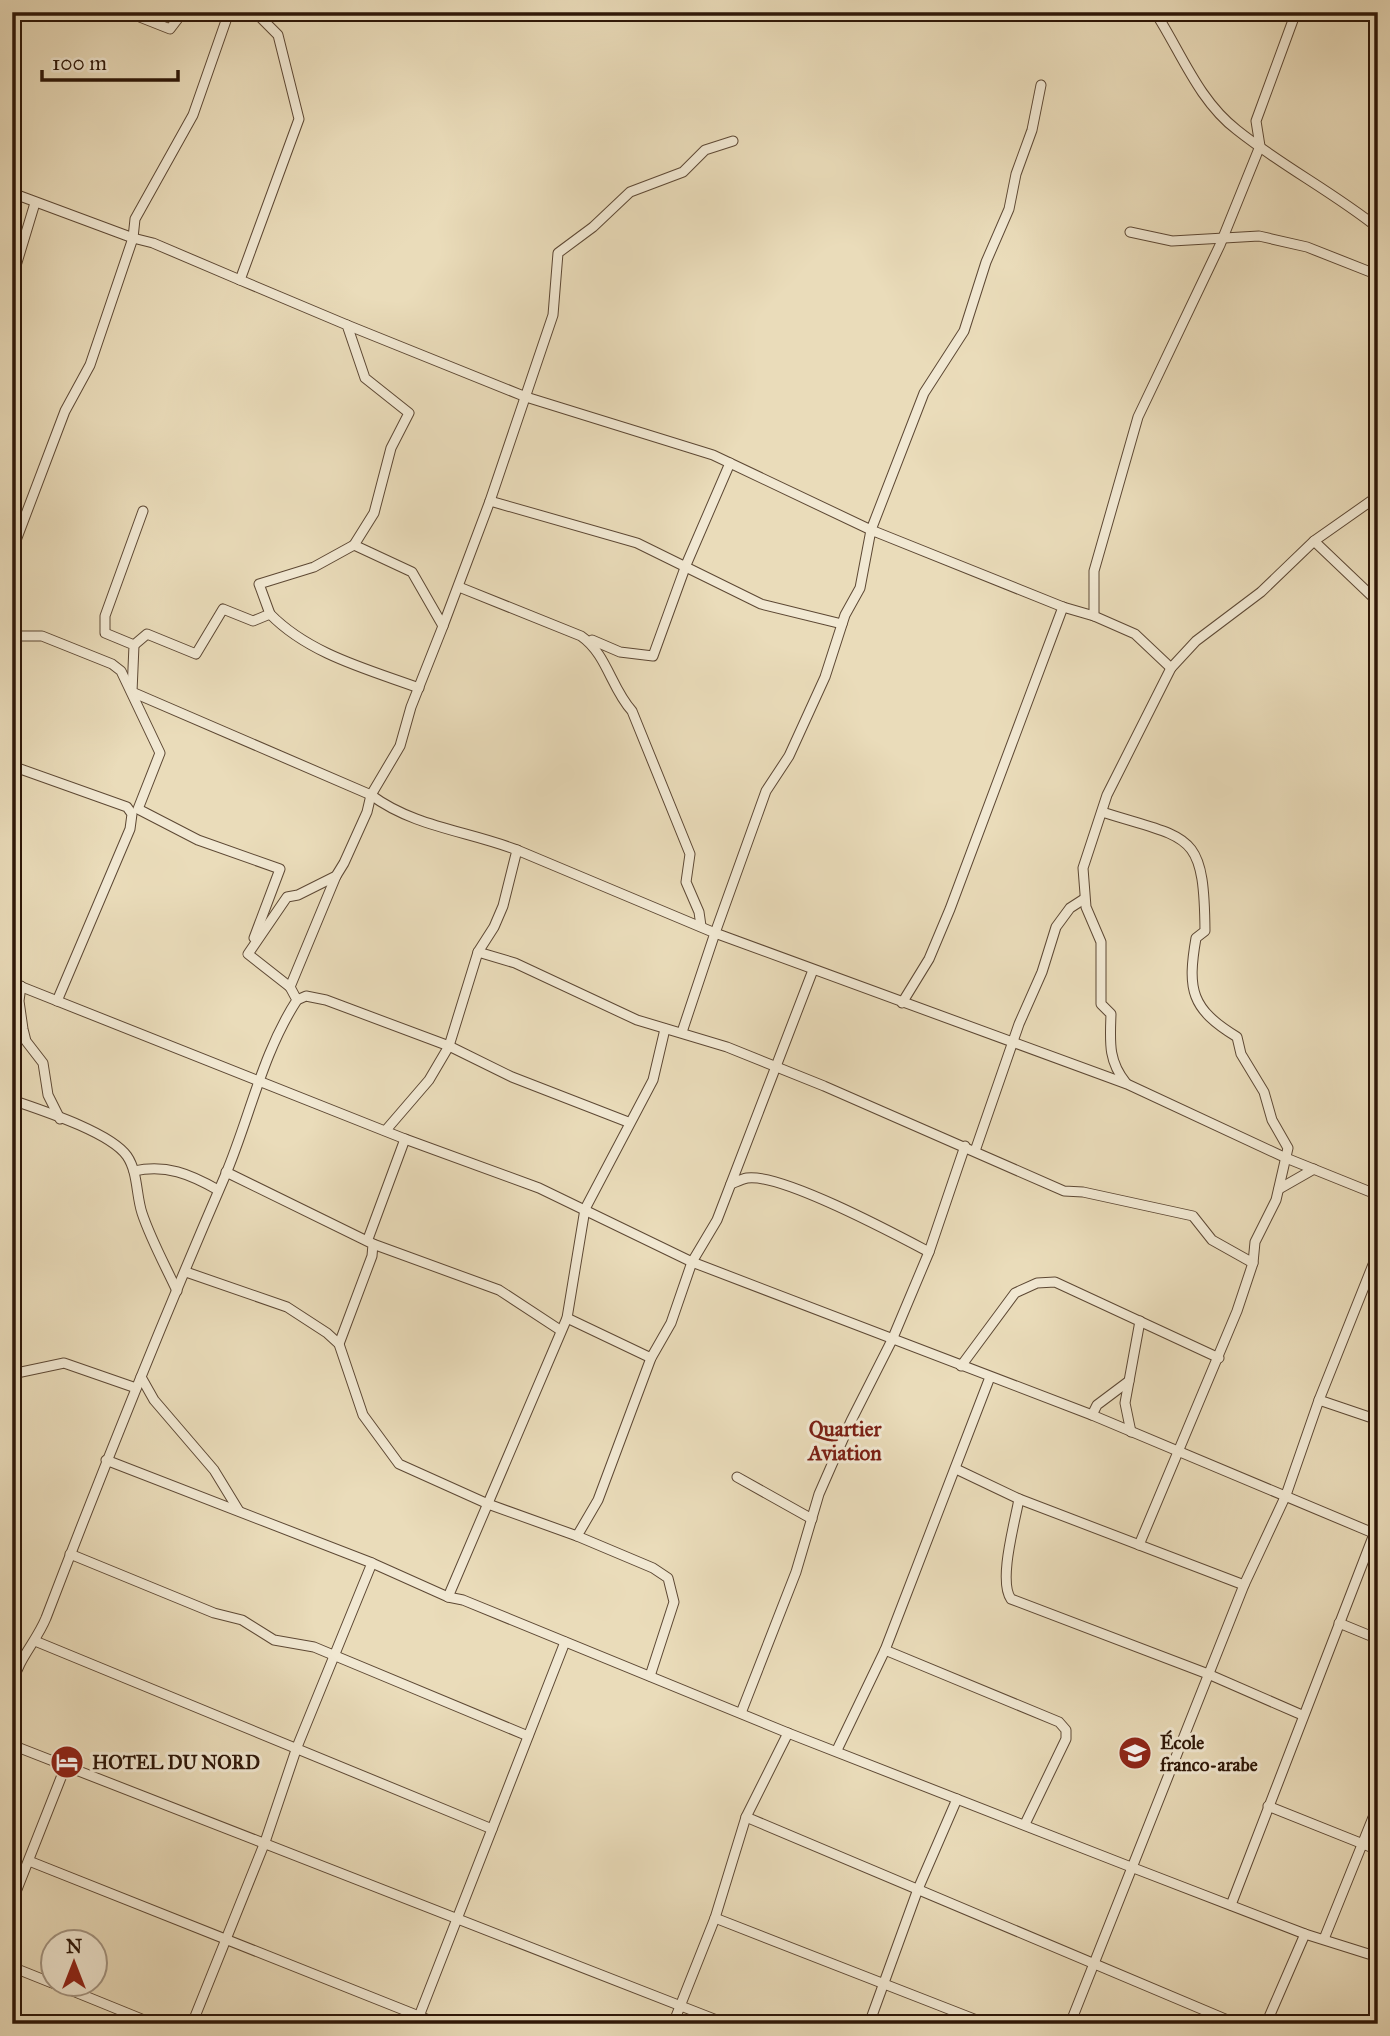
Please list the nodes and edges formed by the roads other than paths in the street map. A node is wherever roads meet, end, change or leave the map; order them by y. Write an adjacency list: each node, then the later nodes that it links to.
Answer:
1 (127, 12): 2 (street)
2 (183, 12)
3 (229, 12): 14 (street)
4 (254, 12): 18 (street)
5 (1155, 12): 9 (street)
6 (1296, 12): 9 (street)
7 (1041, 85): 25 (street)
8 (733, 141): 20 (street)
9 (1260, 146): 12 (street); 15 (street)
10 (12, 193): 11 (street)
11 (35, 203): 14 (street); 17 (street)
12 (1378, 228)
13 (1130, 232): 15 (street)
14 (133, 238): 18 (street); 28 (street)
15 (1223, 239): 16 (street); 34 (street)
16 (1378, 275)
17 (12, 279)
18 (240, 279): 19 (street)
19 (347, 325): 20 (street); 27 (street)
20 (526, 397): 21 (street); 23 (street)
21 (730, 463): 25 (street); 29 (street)
22 (1378, 496): 26 (street)
23 (491, 500): 29 (street); 30 (street)
24 (143, 511): 39 (street)
25 (871, 530): 32 (street); 35 (street)
26 (1314, 541): 31 (street); 40 (street)
27 (354, 545): 33 (street); 36 (street)
28 (12, 551)
29 (687, 565): 35 (street); 38 (street)
30 (459, 587): 36 (street); 38 (street)
31 (1378, 602)
32 (1063, 607): 34 (street); 58 (street)
33 (270, 614): 39 (street); 41 (street)
34 (1094, 616): 40 (street)
35 (842, 624): 50 (street)
36 (443, 626): 41 (street)
37 (12, 636): 42 (street)
38 (581, 636): 49 (street)
39 (134, 645): 42 (street)
40 (1171, 668): 45 (street)
41 (419, 688): 44 (street)
42 (132, 692): 44 (street); 52 (street)
43 (12, 766): 56 (street)
44 (371, 795): 46 (street); 47 (street)
45 (1102, 811): 48 (street); 73 (street)
46 (517, 850): 49 (street); 51 (street)
47 (336, 876): 52 (street); 55 (street)
48 (1084, 899): 61 (street); 65 (street)
49 (701, 926): 50 (street)
50 (715, 933): 53 (street); 60 (street)
51 (478, 952): 59 (street); 62 (street)
52 (248, 954): 55 (street)
53 (813, 970): 58 (street); 63 (street)
54 (17, 985): 56 (street); 67 (street)
55 (290, 987): 57 (street)
56 (57, 1000): 64 (street)
57 (297, 1000): 62 (street); 64 (street)
58 (902, 1003): 61 (street)
59 (665, 1029): 60 (street); 68 (street)
60 (682, 1032): 63 (street)
61 (1014, 1042): 65 (street); 72 (street)
62 (449, 1046): 68 (street); 69 (street)
63 (774, 1067): 71 (street); 77 (street)
64 (257, 1080): 69 (street); 76 (street)
65 (1127, 1084): 73 (street)
66 (12, 1100): 67 (street)
67 (60, 1119): 75 (street)
68 (628, 1122): 81 (street)
69 (386, 1130): 70 (street)
70 (405, 1139): 81 (street); 82 (street)
71 (965, 1146): 72 (street); 83 (street)
72 (975, 1151): 86 (street)
73 (1286, 1158): 74 (street); 78 (street)
74 (1314, 1169): 78 (street); 80 (street)
75 (134, 1171): 79 (street); 88 (street)
76 (226, 1172): 79 (street); 82 (street)
77 (731, 1184): 83 (street); 85 (street)
78 (1279, 1189): 86 (street)
79 (218, 1190): 87 (street)
80 (1378, 1195)
81 (585, 1209): 85 (street); 89 (street)
82 (370, 1241): 91 (street); 93 (street)
83 (929, 1252): 92 (street)
84 (1378, 1252): 102 (street)
85 (692, 1262): 92 (street); 94 (street)
86 (1253, 1263): 95 (street)
87 (186, 1272): 88 (street); 93 (street)
88 (177, 1291): 98 (street)
89 (567, 1318): 91 (street); 94 (street)
90 (1140, 1321): 95 (street); 96 (street); 100 (street)
91 (560, 1329): 112 (street)
92 (892, 1340): 96 (street); 114 (street)
93 (339, 1344): 112 (street)
94 (651, 1358): 116 (street)
95 (1219, 1358): 106 (street)
96 (961, 1366): 99 (street)
97 (12, 1374): 101 (street)
98 (141, 1377): 101 (street); 113 (street)
99 (990, 1377): 103 (street); 108 (street)
100 (1129, 1381): 103 (street); 105 (street)
101 (136, 1388): 107 (street)
102 (1319, 1400): 104 (street); 110 (street)
103 (1092, 1415): 105 (street)
104 (1378, 1420)
105 (1131, 1432): 106 (street)
106 (1179, 1451): 110 (street); 117 (street)
107 (106, 1460): 113 (street); 118 (street)
108 (956, 1469): 111 (street); 126 (street)
109 (737, 1477): 114 (street)
110 (1286, 1495): 115 (street); 120 (street)
111 (1019, 1499): 117 (street); 128 (street)
112 (488, 1504): 116 (street); 121 (street)
113 (240, 1512): 119 (street)
114 (812, 1519): 131 (street)
115 (1376, 1535): 122 (street)
116 (577, 1536): 129 (street)
117 (1139, 1545): 120 (street)
118 (70, 1554): 124 (street); 127 (street)
119 (372, 1563): 121 (street); 127 (street)
120 (1244, 1585): 128 (street)
121 (448, 1597): 125 (street)
122 (1339, 1623): 123 (street); 132 (street)
123 (1378, 1640)
124 (35, 1641): 130 (street); 136 (street)
125 (565, 1642): 129 (street); 134 (street)
126 (886, 1650): 137 (street); 143 (street)
127 (334, 1655): 134 (street); 136 (street)
128 (1208, 1674): 132 (street); 149 (street)
129 (650, 1676): 131 (street)
130 (12, 1684)
131 (741, 1713): 133 (street)
132 (1303, 1715): 141 (street)
133 (788, 1733): 137 (street); 142 (street)
134 (528, 1736): 144 (street)
135 (12, 1745): 138 (street)
136 (297, 1747): 144 (street); 145 (street)
137 (837, 1750): 139 (street)
138 (66, 1765): 145 (street); 148 (street)
139 (957, 1799): 143 (street); 150 (street)
140 (1378, 1805): 146 (street)
141 (1268, 1806): 146 (street); 152 (street)
142 (746, 1817): 150 (street); 154 (street)
143 (1025, 1824): 149 (street)
144 (492, 1829): 153 (street)
145 (265, 1842): 153 (street); 157 (street)
146 (1363, 1843): 147 (street); 156 (street)
147 (1378, 1850)
148 (29, 1861): 151 (street); 157 (street)
149 (1131, 1867): 152 (street); 159 (street)
150 (918, 1889): 159 (street); 162 (street)
151 (12, 1902)
152 (1231, 1905): 155 (street)
153 (457, 1918): 164 (street); 165 (street)
154 (715, 1918): 162 (street); 164 (street)
155 (1305, 1934): 156 (street); 175 (street)
156 (1324, 1939): 158 (street)
157 (227, 1940): 165 (street); 167 (street)
158 (1378, 1957)
159 (1094, 1965): 173 (street); 174 (street)
160 (12, 1967): 161 (street)
161 (38, 1977)
162 (886, 1984): 171 (street); 172 (street)
163 (88, 1997): 166 (street)
164 (680, 2005): 169 (street); 170 (street)
165 (417, 2020): 168 (street)
166 (155, 2024)
167 (192, 2024)
168 (439, 2024)
169 (673, 2024)
170 (727, 2024)
171 (869, 2024)
172 (987, 2024)
173 (1070, 2024)
174 (1237, 2024)
175 (1266, 2024)

